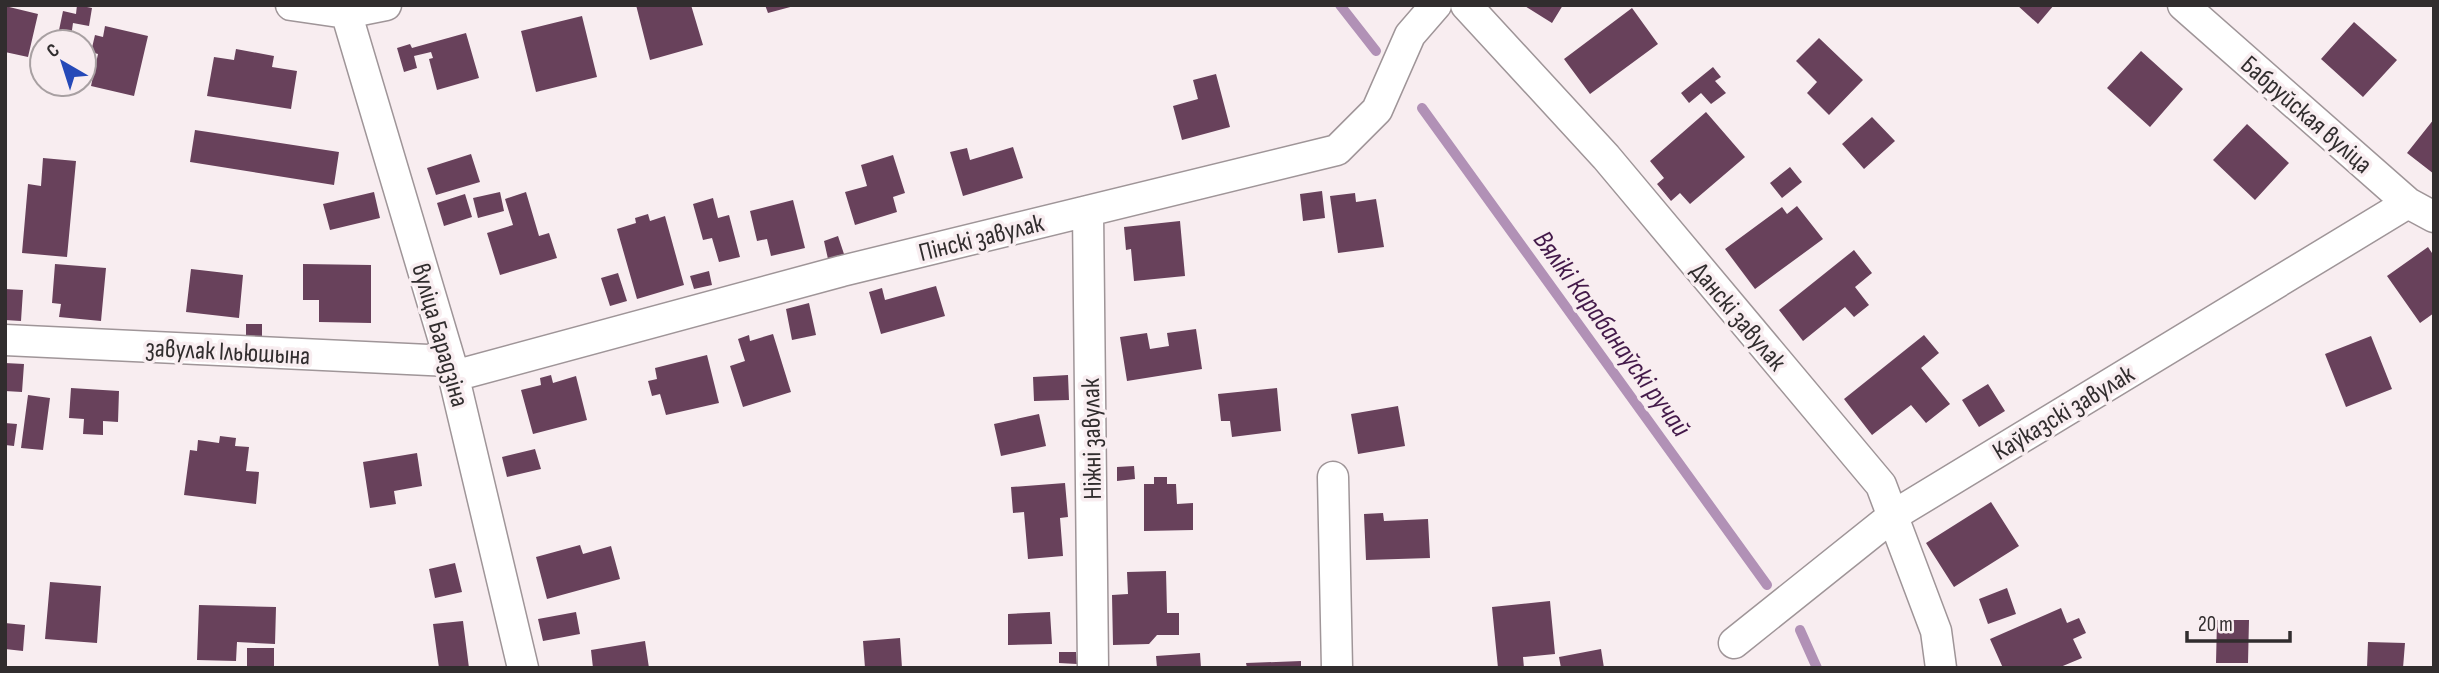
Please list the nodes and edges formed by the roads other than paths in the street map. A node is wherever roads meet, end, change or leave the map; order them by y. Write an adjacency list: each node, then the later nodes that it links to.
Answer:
1 (291, 5): 6 (street)
2 (386, 5): 6 (street)
3 (1436, 5): 8 (street, Пінскі завулак)
4 (1466, 5): 13 (street, Данскі завулак)
5 (2183, 5): 7 (street, Бабруйская вуліца)
6 (345, 9): 11 (street, вуліца Барадзіна)
7 (2408, 203): 9 (street, Бабруйская вуліца); 13 (street, Каўказскі завулак)
8 (1088, 211): 11 (street, Пінскі завулак); 16 (street, Ніжні завулак)
9 (2434, 217)
10 (5, 340): 11 (street, завулак Ільюшына)
11 (452, 369): 15 (street, вуліца Барадзіна)
12 (1333, 477): 17 (street)
13 (1894, 515): 14 (street, Каўказскі завулак); 18 (street, Данскі завулак)
14 (1734, 643)
15 (523, 668)
16 (1093, 668)
17 (1337, 668)
18 (1941, 668)

